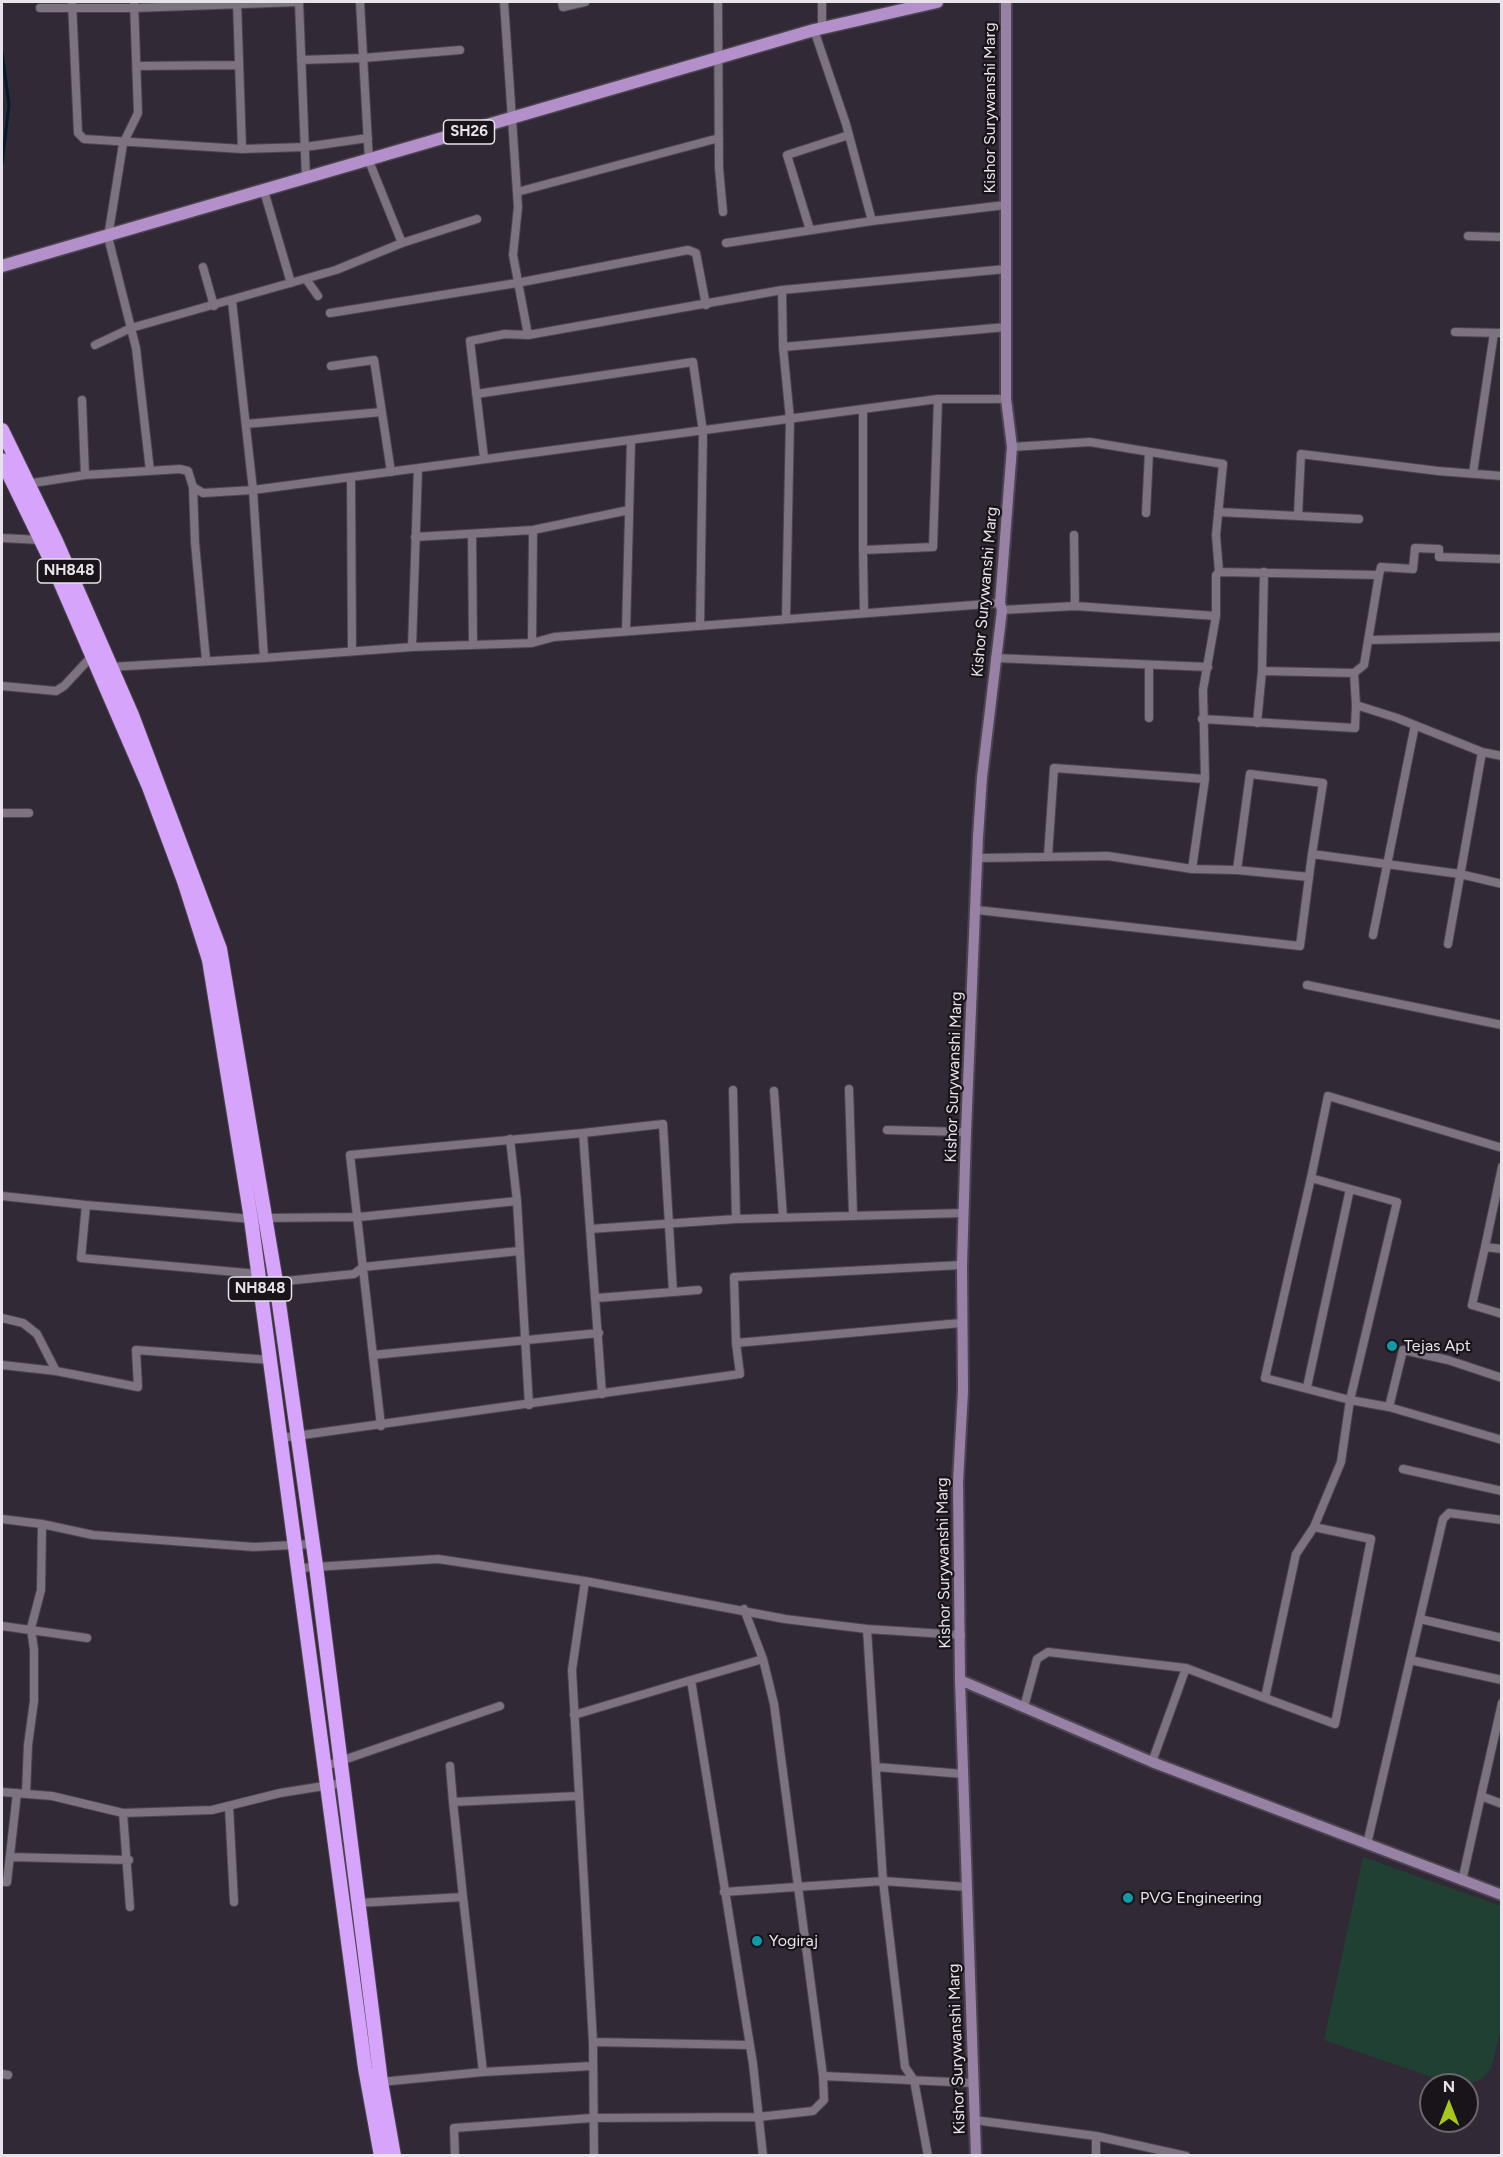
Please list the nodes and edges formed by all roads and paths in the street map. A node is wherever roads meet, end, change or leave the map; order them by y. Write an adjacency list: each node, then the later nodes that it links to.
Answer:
1 (298, 2): 10 (street); 18 (street)
2 (360, 2): 16 (street)
3 (504, 2): 21 (street)
4 (562, 2): 5 (street)
5 (585, 2)
6 (718, 2): 17 (street)
7 (822, 2): 14 (street)
8 (937, 2): 14 (main road, SH26)
9 (1006, 2): 32 (street, Kishor Surywanshi Marg)
10 (237, 4): 12 (street); 19 (street)
11 (72, 5): 12 (street); 13 (street); 25 (street)
12 (134, 5): 20 (street)
13 (40, 8)
14 (818, 29): 17 (main road, SH26); 22 (street)
15 (460, 50): 16 (street)
16 (363, 58): 18 (street); 23 (street)
17 (720, 58): 21 (main road, SH26); 24 (street)
18 (301, 60): 26 (street)
19 (239, 65): 20 (street); 27 (street)
20 (137, 66): 25 (street)
21 (510, 120): 28 (main road, SH26); 31 (street)
22 (849, 135): 35 (street); 36 (street)
23 (368, 138): 26 (street); 28 (street)
24 (719, 138): 31 (street); 33 (street)
25 (123, 144): 27 (street); 38 (street)
26 (305, 147): 27 (street); 29 (street)
27 (242, 149)
28 (369, 161): 29 (main road, SH26); 40 (street)
29 (306, 178): 30 (main road, SH26)
30 (264, 191): 38 (main road, SH26); 46 (street)
31 (517, 192): 47 (street)
32 (1005, 205): 35 (street); 44 (street, Kishor Surywanshi Marg)
33 (723, 212)
34 (477, 219): 40 (street)
35 (872, 221): 36 (street)
36 (810, 230): 41 (street)
37 (1468, 236): 39 (street)
38 (108, 237): 42 (main road, SH26); 55 (street)
39 (1502, 237)
40 (402, 243): 45 (street)
41 (726, 243)
42 (2, 266)
43 (203, 267): 52 (street)
44 (1006, 269): 48 (street); 54 (street, Kishor Surywanshi Marg)
45 (306, 279): 46 (street); 49 (street)
46 (291, 283): 50 (street)
47 (518, 283): 51 (street); 53 (street); 58 (street)
48 (782, 290): 51 (street); 60 (street)
49 (318, 296)
50 (232, 301): 52 (street); 69 (street)
51 (706, 305): 58 (street)
52 (214, 306): 55 (street)
53 (330, 313)
54 (1006, 327): 60 (street); 64 (street, Kishor Surywanshi Marg)
55 (131, 328): 59 (street); 78 (street)
56 (1455, 332): 57 (street)
57 (1498, 333): 80 (street)
58 (528, 335): 62 (street)
59 (95, 345)
60 (783, 346): 68 (street)
61 (331, 366): 67 (street)
62 (476, 394): 71 (street); 75 (street)
63 (938, 399): 64 (street); 66 (street); 98 (street)
64 (1006, 399): 73 (street, Kishor Surywanshi Marg)
65 (82, 400): 81 (street)
66 (863, 411): 68 (street); 98 (street)
67 (382, 412): 69 (street); 79 (street)
68 (790, 419): 71 (street); 107 (street)
69 (246, 424): 86 (street)
70 (2, 430): 84 (highway, NH848)
71 (703, 432): 72 (street); 108 (street)
72 (631, 441): 75 (street); 87 (street)
73 (1012, 447): 74 (street); 104 (street, Kishor Surywanshi Marg)
74 (1149, 452): 88 (street); 89 (street)
75 (484, 458): 77 (street)
76 (2, 460): 84 (highway, NH848)
77 (418, 468): 79 (street); 95 (street)
78 (150, 471): 81 (street); 85 (street)
79 (391, 472): 83 (street)
80 (1473, 473): 82 (street); 90 (street)
81 (85, 475): 84 (street)
82 (1502, 476)
83 (351, 478): 86 (street); 115 (street)
84 (22, 486): 97 (highway, NH848); 121 (highway, NH848)
85 (193, 487): 86 (street); 119 (street)
86 (253, 490): 117 (street)
87 (629, 510): 92 (street); 109 (street)
88 (1218, 512): 90 (street); 100 (street)
89 (1146, 513)
90 (1298, 515): 91 (street)
91 (1359, 519)
92 (532, 530): 93 (street); 112 (street)
93 (472, 534): 95 (street); 113 (street)
94 (1074, 535): 103 (street)
95 (416, 537): 114 (street)
96 (2, 538): 97 (street)
97 (40, 540): 116 (highway, NH848)
98 (863, 550): 105 (street)
99 (1502, 559): 102 (street)
100 (1219, 572): 101 (street); 106 (street)
101 (1264, 572): 102 (street); 123 (street)
102 (1379, 575): 111 (street)
103 (1075, 606): 104 (street); 106 (street)
104 (1001, 607): 105 (street); 118 (street, Kishor Surywanshi Marg)
105 (864, 612): 107 (street)
106 (1216, 616): 122 (street)
107 (786, 618): 108 (street)
108 (700, 625): 109 (street)
109 (626, 631): 112 (street)
110 (1502, 637): 111 (street)
111 (1370, 640): 124 (street)
112 (532, 643): 113 (street)
113 (473, 645): 114 (street)
114 (412, 647): 115 (street)
115 (352, 651): 117 (street)
116 (92, 656): 125 (street); 169 (highway, NH848)
117 (264, 658): 119 (street)
118 (995, 658): 120 (street); 138 (street, Kishor Surywanshi Marg)
119 (206, 660): 121 (street)
120 (1149, 666): 122 (street); 127 (street)
121 (110, 667): 168 (highway, NH848)
122 (1208, 667): 128 (street)
123 (1262, 671): 124 (street); 129 (street)
124 (1354, 673): 126 (street)
125 (2, 686)
126 (1356, 705): 129 (street); 130 (street)
127 (1149, 718)
128 (1202, 719): 129 (street); 133 (street)
129 (1257, 723)
130 (1415, 725): 131 (street); 139 (street)
131 (1482, 752): 132 (street); 142 (street)
132 (1502, 756)
133 (1205, 779): 137 (street); 140 (street)
134 (2, 813): 135 (street)
135 (29, 813)
136 (1312, 854): 139 (street); 141 (street); 143 (street)
137 (1048, 856): 138 (street); 140 (street)
138 (979, 858): 145 (street, Kishor Surywanshi Marg)
139 (1386, 866): 142 (street); 146 (street)
140 (1192, 869): 141 (street)
141 (1238, 870): 143 (street)
142 (1460, 874): 144 (street); 147 (street)
143 (1309, 877): 145 (street)
144 (1502, 884)
145 (977, 910): 154 (street, Kishor Surywanshi Marg)
146 (1373, 934)
147 (1448, 944)
148 (1307, 985): 149 (street)
149 (1502, 1024)
150 (849, 1089): 165 (street)
151 (733, 1090): 170 (street)
152 (774, 1091): 167 (street)
153 (887, 1130): 154 (street)
154 (966, 1132): 164 (street, Kishor Surywanshi Marg)
155 (583, 1133): 156 (street); 171 (street); 172 (street)
156 (510, 1139): 162 (street); 166 (street)
157 (1502, 1148): 159 (street)
158 (1502, 1167): 173 (street)
159 (1311, 1178): 160 (street); 194 (street)
160 (1350, 1189): 194 (street); 196 (street)
161 (2, 1196): 163 (street)
162 (517, 1201): 166 (street); 175 (street)
163 (86, 1205): 169 (street); 178 (street)
164 (964, 1213): 165 (street); 176 (street, Kishor Surywanshi Marg)
165 (853, 1214): 167 (street)
166 (359, 1217): 168 (street); 177 (street)
167 (783, 1217): 170 (street)
168 (266, 1218): 169 (street); 179 (highway, NH848)
169 (251, 1219): 178 (highway, NH848)
170 (736, 1219): 171 (street)
171 (668, 1222): 172 (street); 181 (street)
172 (590, 1229): 182 (street)
173 (1485, 1247): 174 (street); 183 (street)
174 (1502, 1249)
175 (519, 1251): 177 (street); 187 (street)
176 (962, 1265): 185 (street, Kishor Surywanshi Marg); 188 (street)
177 (363, 1267): 179 (street); 189 (street)
178 (258, 1274): 190 (highway, NH848)
179 (276, 1282): 200 (highway, NH848)
180 (698, 1290): 181 (street)
181 (673, 1292): 182 (street)
182 (597, 1298): 186 (street)
183 (1502, 1314)
184 (2, 1318): 192 (street)
185 (961, 1323): 188 (street); 221 (street, Kishor Surywanshi Marg)
186 (599, 1333): 187 (street); 195 (street)
187 (525, 1339): 189 (street); 197 (street)
188 (736, 1343): 195 (street)
189 (373, 1355): 199 (street)
190 (270, 1360): 192 (street); 201 (highway, NH848)
191 (2, 1365): 192 (street)
192 (56, 1371)
193 (1502, 1378): 198 (street)
194 (1307, 1387): 196 (street)
195 (602, 1394): 197 (street)
196 (1350, 1400): 198 (street); 208 (street)
197 (529, 1405): 199 (street)
198 (1389, 1407): 202 (street)
199 (381, 1425): 200 (street)
200 (297, 1436): 201 (street); 209 (highway, NH848)
201 (281, 1438): 210 (highway, NH848)
202 (1502, 1440)
203 (1402, 1469): 204 (street)
204 (1502, 1491)
205 (2, 1519): 207 (street)
206 (1502, 1520): 215 (street)
207 (42, 1524): 210 (street); 217 (street)
208 (1314, 1527): 231 (street); 231 (street)
209 (313, 1544): 210 (street); 211 (highway, NH848)
210 (297, 1546): 212 (highway, NH848)
211 (316, 1566): 212 (street); 213 (street); 218 (highway, NH848)
212 (300, 1568): 220 (highway, NH848)
213 (585, 1581): 214 (street); 236 (street)
214 (744, 1609): 219 (street); 224 (street)
215 (1420, 1619): 223 (street); 225 (street)
216 (2, 1626): 217 (street)
217 (31, 1628): 222 (street); 247 (street)
218 (324, 1628): 220 (highway); 230 (highway, NH848)
219 (867, 1629): 221 (street); 241 (street)
220 (308, 1630): 232 (highway, NH848)
221 (961, 1635): 228 (street, Kishor Surywanshi Marg)
222 (87, 1638)
223 (1502, 1638)
224 (763, 1659): 227 (street); 260 (street)
225 (1410, 1660): 229 (street); 254 (street)
226 (1186, 1668): 231 (street); 235 (street); 238 (street)
227 (691, 1680): 236 (street); 262 (street)
228 (960, 1680): 235 (street); 242 (street, Kishor Surywanshi Marg)
229 (1502, 1680)
230 (333, 1698): 232 (highway); 237 (highway, NH848)
231 (1265, 1698)
232 (317, 1700): 239 (highway, NH848)
233 (1502, 1703): 249 (street)
234 (500, 1706): 237 (street)
235 (1024, 1707): 238 (street)
236 (574, 1715): 248 (street)
237 (340, 1762): 239 (street); 243 (highway, NH848)
238 (1152, 1762): 254 (street)
239 (326, 1766): 244 (highway, NH848)
240 (450, 1766): 250 (street)
241 (876, 1767): 242 (street); 257 (street)
242 (964, 1774): 261 (street, Kishor Surywanshi Marg)
243 (343, 1783): 244 (street); 266 (highway, NH848)
244 (328, 1787): 252 (street); 279 (highway, NH848)
245 (2, 1792): 246 (street)
246 (17, 1793): 247 (street); 255 (street)
247 (27, 1794): 253 (street)
248 (578, 1796): 250 (street); 268 (street)
249 (1481, 1796): 251 (street); 258 (street)
250 (453, 1802): 264 (street)
251 (1502, 1804)
252 (229, 1806): 253 (street); 265 (street)
253 (123, 1813): 256 (street)
254 (1367, 1844): 258 (street)
255 (10, 1857): 256 (street); 259 (street)
256 (129, 1860): 267 (street)
257 (883, 1881): 260 (street); 261 (street); 273 (street)
258 (1462, 1881): 263 (street)
259 (2, 1882)
260 (798, 1887): 262 (street); 272 (street)
261 (967, 1887): 275 (street, Kishor Surywanshi Marg)
262 (724, 1892): 269 (street)
263 (1502, 1895)
264 (463, 1897): 266 (street); 271 (street)
265 (234, 1902)
266 (358, 1903): 274 (highway, NH848)
267 (130, 1907)
268 (592, 2042): 269 (street); 270 (street)
269 (747, 2045): 276 (street)
270 (592, 2066): 271 (street); 277 (street)
271 (483, 2072): 274 (street)
272 (823, 2076): 273 (street); 276 (street)
273 (914, 2080): 275 (street); 286 (street)
274 (381, 2082): 279 (highway, NH848)
275 (973, 2083): 278 (street, Kishor Surywanshi Marg)
276 (758, 2117): 277 (street); 285 (street)
277 (592, 2118): 283 (street); 284 (street)
278 (975, 2120): 280 (street); 287 (street, Kishor Surywanshi Marg)
279 (383, 2131): 281 (highway, NH848); 282 (highway, NH848)
280 (1096, 2136): 288 (street); 289 (street)
281 (381, 2156)
282 (394, 2156)
283 (455, 2156)
284 (594, 2156)
285 (763, 2156)
286 (928, 2156)
287 (976, 2156)
288 (1096, 2156)
289 (1186, 2156)

